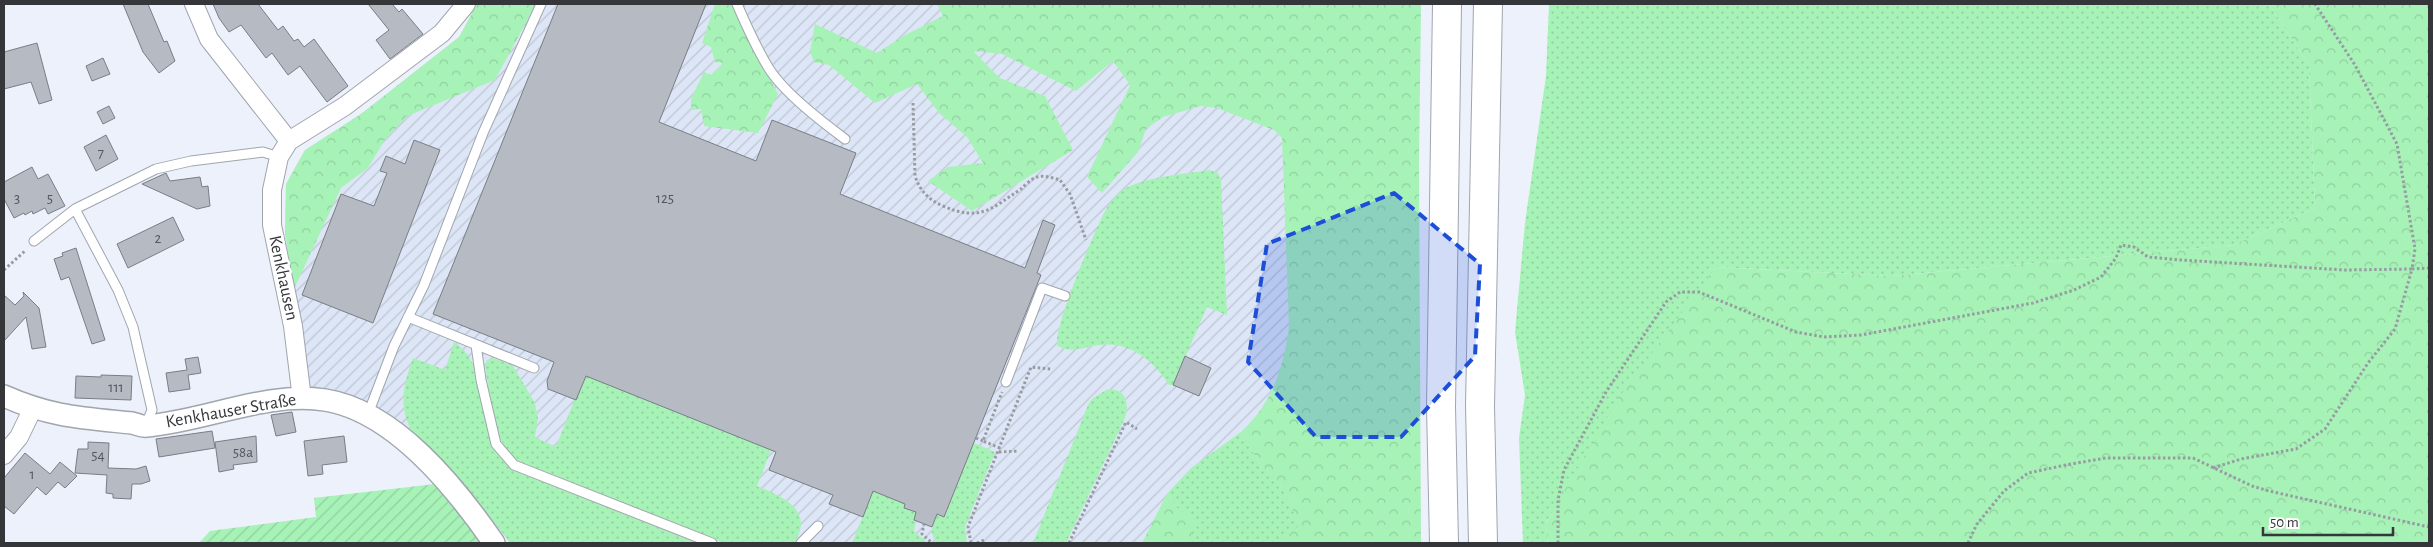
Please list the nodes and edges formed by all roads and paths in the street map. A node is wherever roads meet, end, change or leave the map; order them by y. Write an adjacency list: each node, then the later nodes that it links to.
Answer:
1 (194, 4): 10 (street)
2 (466, 4): 10 (street, Kenkhausen)
3 (541, 4): 19 (lane)
4 (737, 4): 9 (lane)
5 (1447, 4): 48 (highway)
6 (1488, 4): 49 (highway)
7 (2315, 4): 16 (path)
8 (913, 103): 13 (path)
9 (845, 139)
10 (289, 141): 11 (street, Kenkhausen)
11 (279, 157): 12 (lane); 26 (street, Kenkhausen)
12 (75, 209): 14 (lane); 29 (lane)
13 (1086, 240)
14 (34, 241): 17 (path)
15 (2429, 268): 16 (path)
16 (2412, 269): 36 (path); 50 (path)
17 (4, 270)
18 (1065, 296): 23 (lane)
19 (408, 317): 20 (lane); 28 (lane)
20 (476, 345): 21 (lane); 42 (lane)
21 (534, 368)
22 (1051, 369): 33 (path)
23 (1006, 382)
24 (1002, 392): 32 (path)
25 (4, 396): 27 (street, Kenkhauser Straße)
26 (302, 399): 28 (street, Kenkhauser Straße); 29 (street, Kenkhauser Straße)
27 (33, 408): 29 (street, Kenkhauser Straße); 35 (street)
28 (368, 415): 41 (street, Kenkhauser Straße)
29 (145, 426)
30 (1137, 429): 47 (path)
31 (976, 438): 32 (path)
32 (983, 441): 33 (path)
33 (1000, 450): 34 (path); 45 (path)
34 (1019, 451)
35 (4, 455)
36 (2213, 468): 39 (path); 51 (path)
37 (924, 523): 44 (path)
38 (818, 526): 43 (lane)
39 (2429, 526)
40 (984, 540): 46 (path)
41 (494, 543)
42 (712, 543)
43 (801, 543)
44 (932, 543)
45 (971, 543)
46 (977, 543)
47 (1069, 543)
48 (1444, 543)
49 (1483, 543)
50 (1558, 543)
51 (1968, 543)

